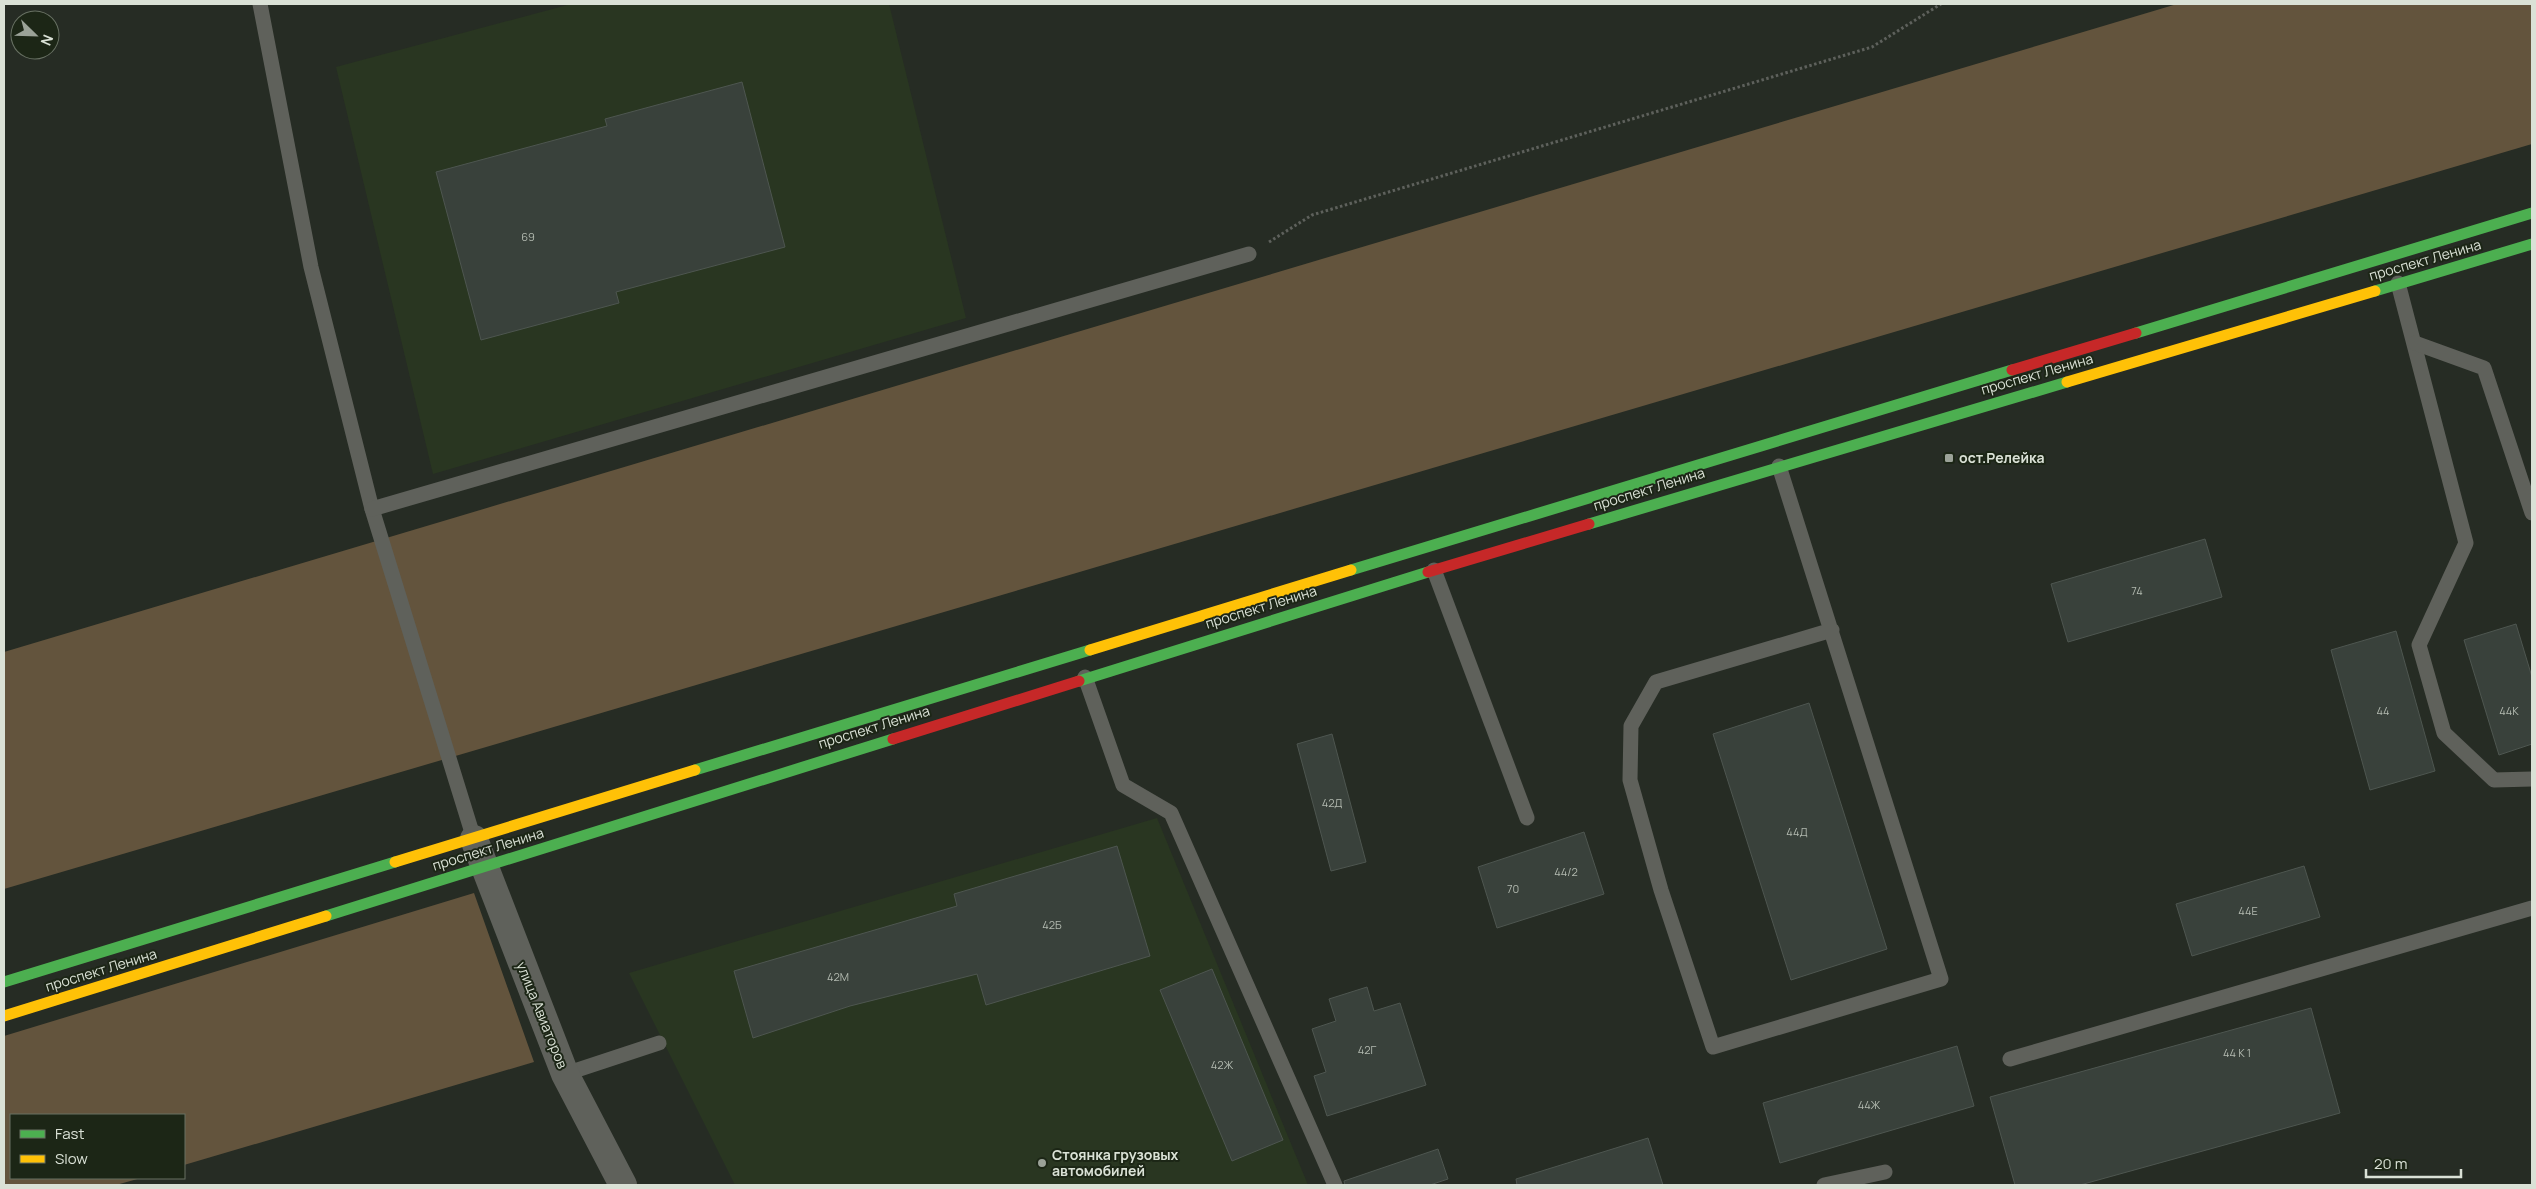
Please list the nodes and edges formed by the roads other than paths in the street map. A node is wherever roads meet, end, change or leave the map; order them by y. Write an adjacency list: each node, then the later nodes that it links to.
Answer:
1 (260, 4): 8 (lane)
2 (2532, 213): 15 (main road, проспект Ленина)
3 (2532, 244): 5 (main road, проспект Ленина)
4 (1249, 254): 8 (lane)
5 (2398, 283): 6 (lane); 7 (main road, проспект Ленина)
6 (2415, 343): 9 (lane); 13 (lane)
7 (1779, 466): 10 (main road, проспект Ленина); 11 (lane)
8 (372, 509): 15 (lane)
9 (2532, 513)
10 (1434, 570): 12 (main road, проспект Ленина); 14 (lane)
11 (1832, 630): 11 (lane)
12 (1085, 677): 16 (main road, проспект Ленина); 25 (lane)
13 (2532, 779)
14 (1527, 818)
15 (474, 839): 16 (street, улица Авиаторов); 18 (main road, проспект Ленина)
16 (483, 866): 19 (main road, проспект Ленина); 22 (street, улица Авиаторов)
17 (2532, 908): 21 (lane)
18 (4, 982)
19 (4, 1016)
20 (659, 1043): 22 (lane)
21 (2010, 1059)
22 (565, 1074): 24 (street, улица Авиаторов)
23 (1886, 1172): 26 (lane)
24 (623, 1185)
25 (1335, 1185)
26 (1824, 1185)

